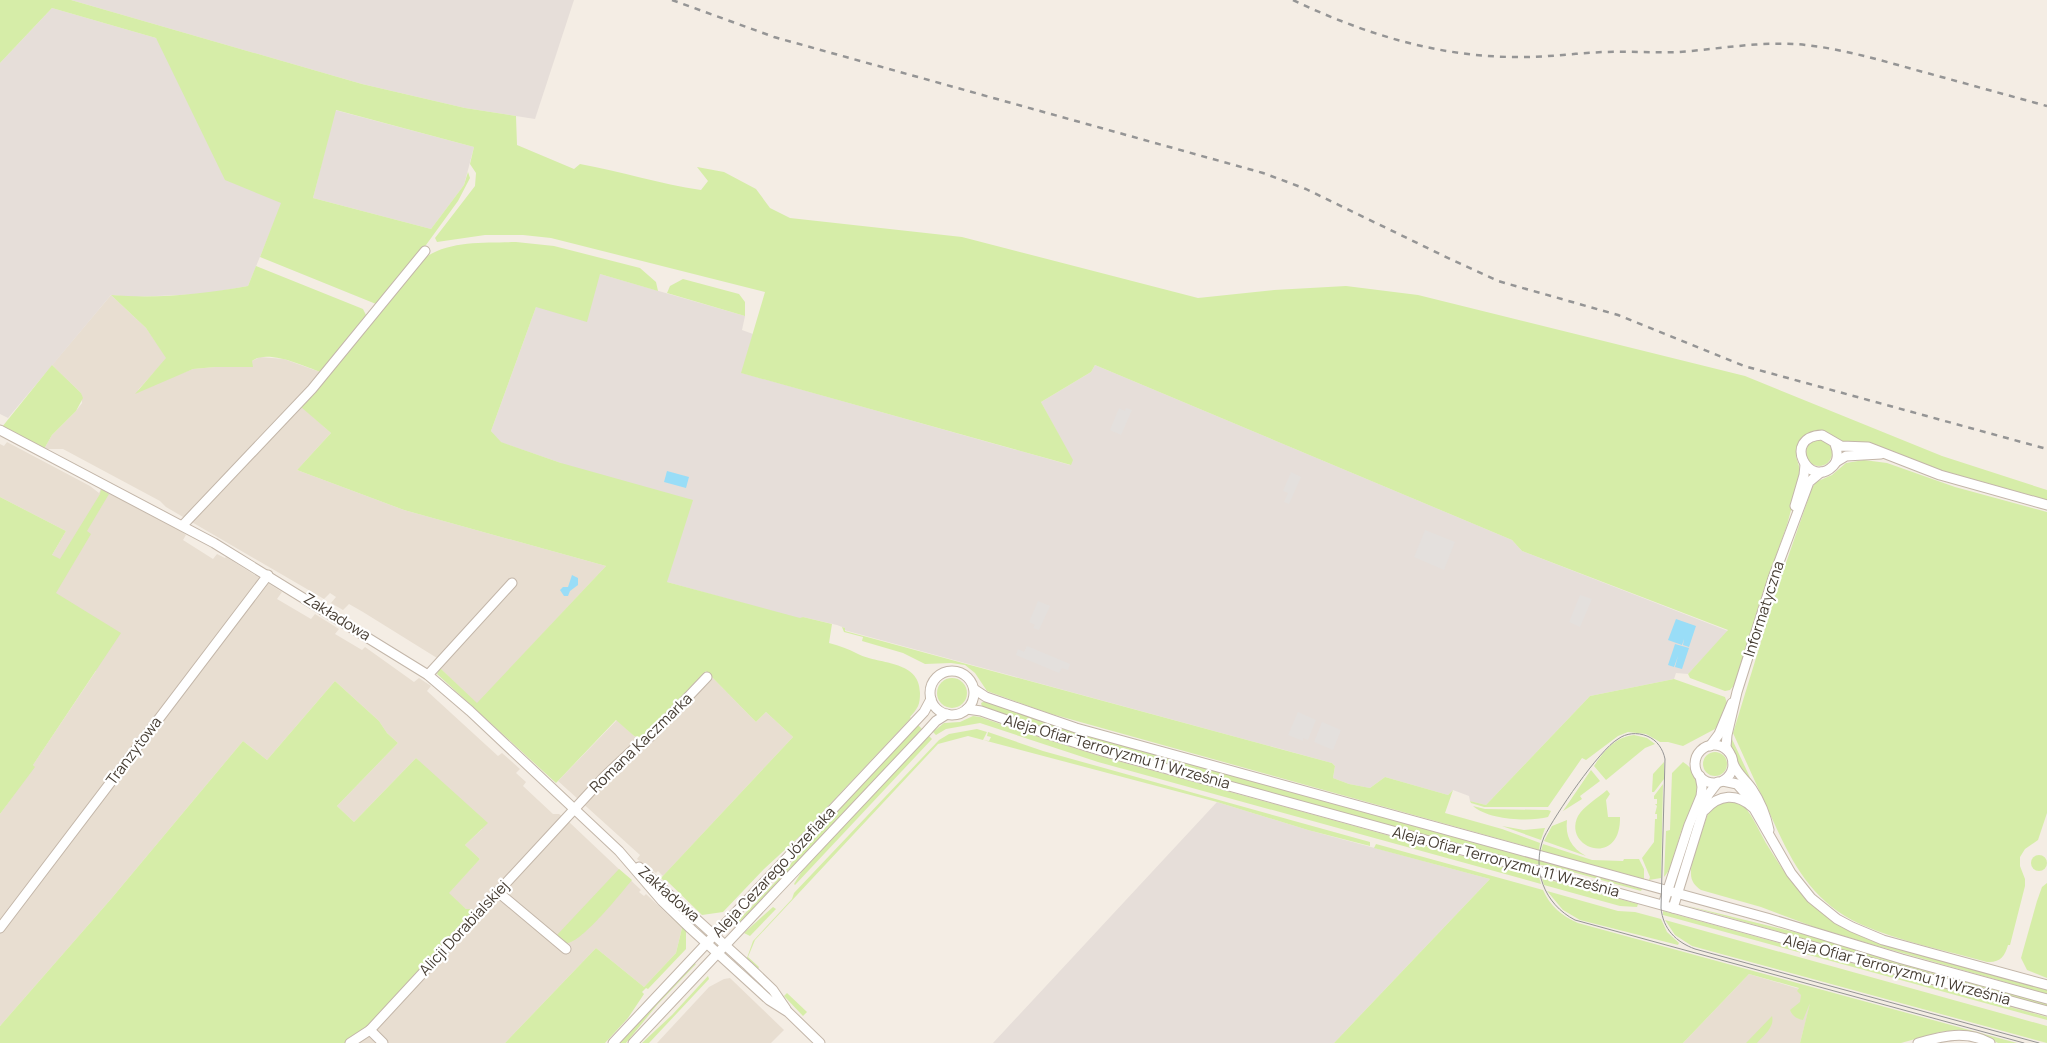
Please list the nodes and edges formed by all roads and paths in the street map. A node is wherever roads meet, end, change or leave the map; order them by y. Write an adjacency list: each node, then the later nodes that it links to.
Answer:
1 (425, 251): 9 (street)
2 (0, 430): 9 (street, Zakładowa)
3 (1835, 444): 4 (street, Informatyczna); 5 (street); 6 (street, Informatyczna)
4 (1886, 455): 5 (street, Informatyczna); 8 (street, Informatyczna)
5 (1836, 462): 7 (street, Informatyczna)
6 (1805, 465): 7 (street); 10 (street, Informatyczna)
7 (1821, 472): 10 (street, Informatyczna)
8 (2047, 505)
9 (183, 525): 11 (street, Zakładowa)
10 (1791, 527): 16 (street, Informatyczna)
11 (268, 575): 13 (street, Zakładowa); 35 (street, Tranzytowa)
12 (512, 583): 13 (street)
13 (428, 675): 25 (street, Zakładowa)
14 (707, 677): 25 (street, Romana Kaczmarka)
15 (974, 689): 17 (street); 18 (street); 30 (street, Aleja Ofiar Terroryzmu 11 Września)
16 (1737, 692): 20 (street, Informatyczna); 21 (street, Informatyczna)
17 (931, 699): 19 (street); 36 (street, Aleja Cezarego Józefiaka)
18 (967, 709): 19 (street); 33 (street, Aleja Ofiar Terroryzmu 11 Września)
19 (947, 714): 38 (street, Aleja Cezarego Józefiaka)
20 (1710, 746): 21 (street); 23 (street)
21 (1729, 752): 22 (street)
22 (1733, 763): 24 (street); 28 (street)
23 (1700, 776): 24 (street); 30 (street)
24 (1720, 782): 26 (street); 27 (street)
25 (574, 809): 29 (street, Zakładowa); 31 (street, Alicji Dorabialskiej)
26 (1754, 809): 27 (street); 28 (street)
27 (1705, 810): 32 (street)
28 (1770, 835): 41 (street)
29 (632, 864): 36 (street, Zakładowa); 37 (street, Zakładowa)
30 (1668, 891): 32 (street, Aleja Ofiar Terroryzmu 11 Września); 33 (street)
31 (498, 892): 39 (street); 45 (street, Alicji Dorabialskiej)
32 (1678, 894): 34 (street); 42 (street, Aleja Ofiar Terroryzmu 11 Września)
33 (1663, 905): 34 (street, Aleja Ofiar Terroryzmu 11 Września)
34 (1673, 908): 43 (street, Aleja Ofiar Terroryzmu 11 Września)
35 (0, 928)
36 (714, 935): 37 (street, Aleja Cezarego Józefiaka); 38 (street, Zakładowa)
37 (707, 943): 40 (street, Zakładowa); 48 (street, Aleja Cezarego Józefiaka)
38 (725, 945): 40 (street, Aleja Cezarego Józefiaka); 44 (street, Zakładowa)
39 (566, 949)
40 (718, 953): 44 (street, Zakładowa); 49 (street, Aleja Cezarego Józefiaka)
41 (2047, 985)
42 (2047, 999)
43 (2047, 1011)
44 (788, 1012): 50 (street, Zakładowa)
45 (370, 1030): 46 (street, Alicji Dorabialskiej); 47 (street)
46 (350, 1043)
47 (383, 1043)
48 (613, 1043)
49 (633, 1043)
50 (820, 1043)
51 (1918, 1043): 52 (street)
52 (1990, 1043)

